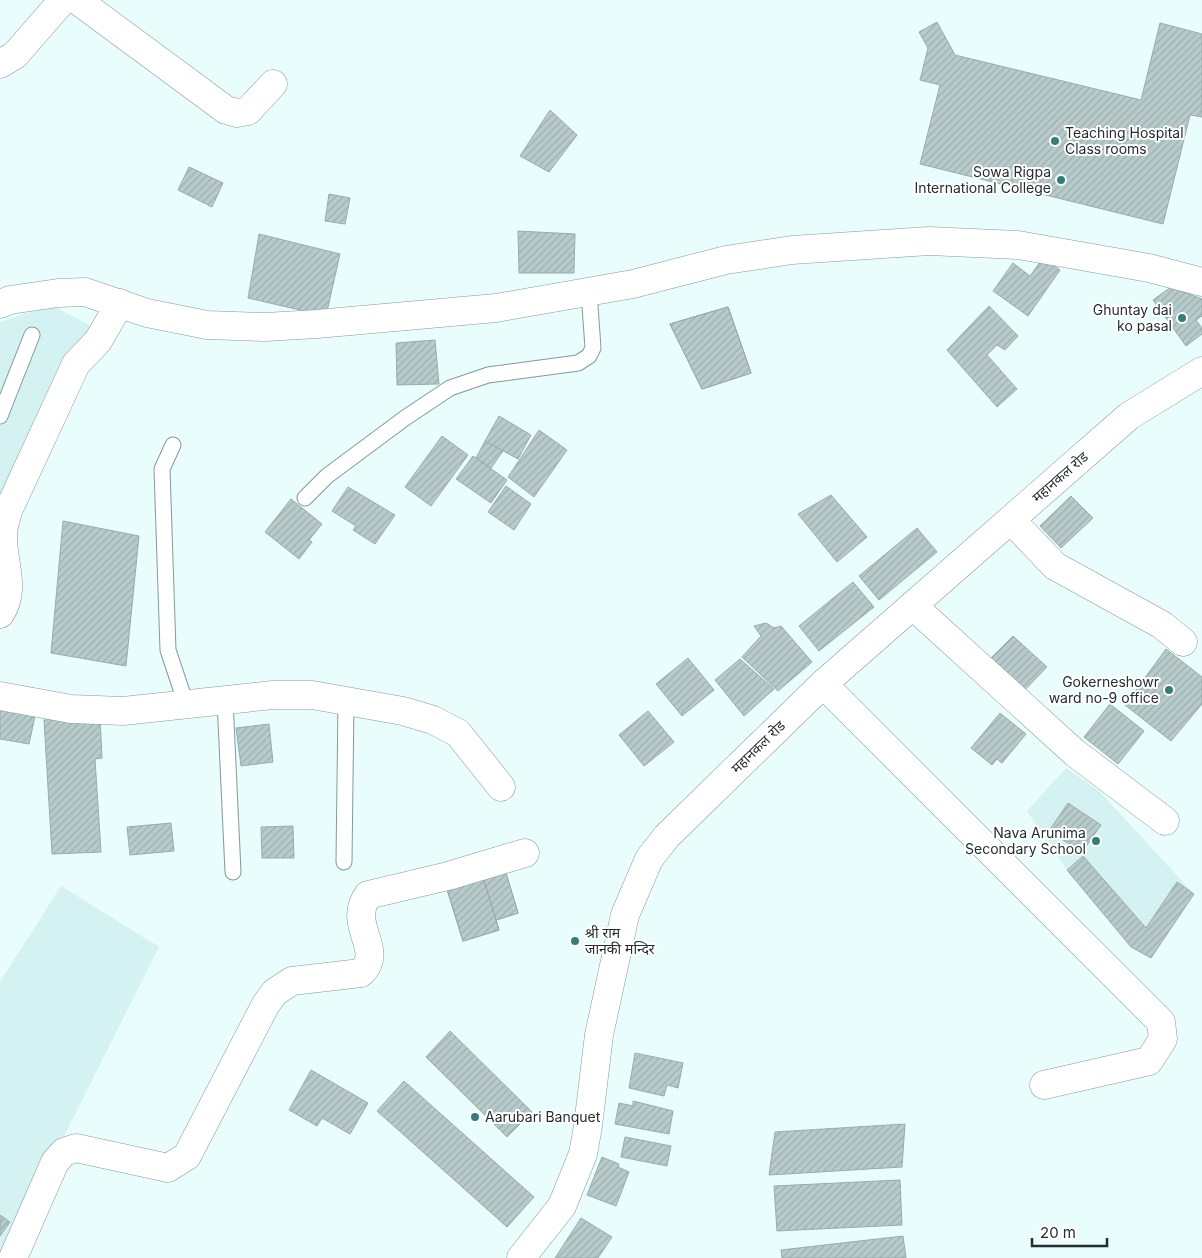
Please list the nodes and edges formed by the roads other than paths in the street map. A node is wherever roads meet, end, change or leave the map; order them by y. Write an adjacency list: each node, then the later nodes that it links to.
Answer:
1 (63, 0): 3 (street)
2 (77, 0): 4 (street)
3 (0, 64)
4 (273, 84)
5 (1202, 282): 6 (street)
6 (589, 292): 7 (street); 13 (lane)
7 (120, 303): 8 (street); 15 (street)
8 (0, 304)
9 (32, 335): 11 (lane)
10 (1202, 371): 14 (street, महानकल रोड)
11 (0, 416)
12 (173, 445): 23 (lane)
13 (305, 498)
14 (1011, 520): 16 (street, महानकल रोड); 18 (street)
15 (1, 533): 17 (street)
16 (913, 606): 19 (street, महानकल रोड); 25 (street)
17 (0, 614)
18 (1183, 642)
19 (823, 684): 29 (street); 31 (street, महानकल रोड)
20 (0, 696): 23 (street)
21 (225, 700): 22 (street); 23 (street); 28 (lane)
22 (346, 701): 24 (street); 27 (lane)
23 (186, 704)
24 (501, 787)
25 (1165, 821)
26 (525, 853): 30 (street)
27 (344, 862)
28 (233, 872)
29 (1044, 1085)
30 (13, 1258)
31 (521, 1258)

